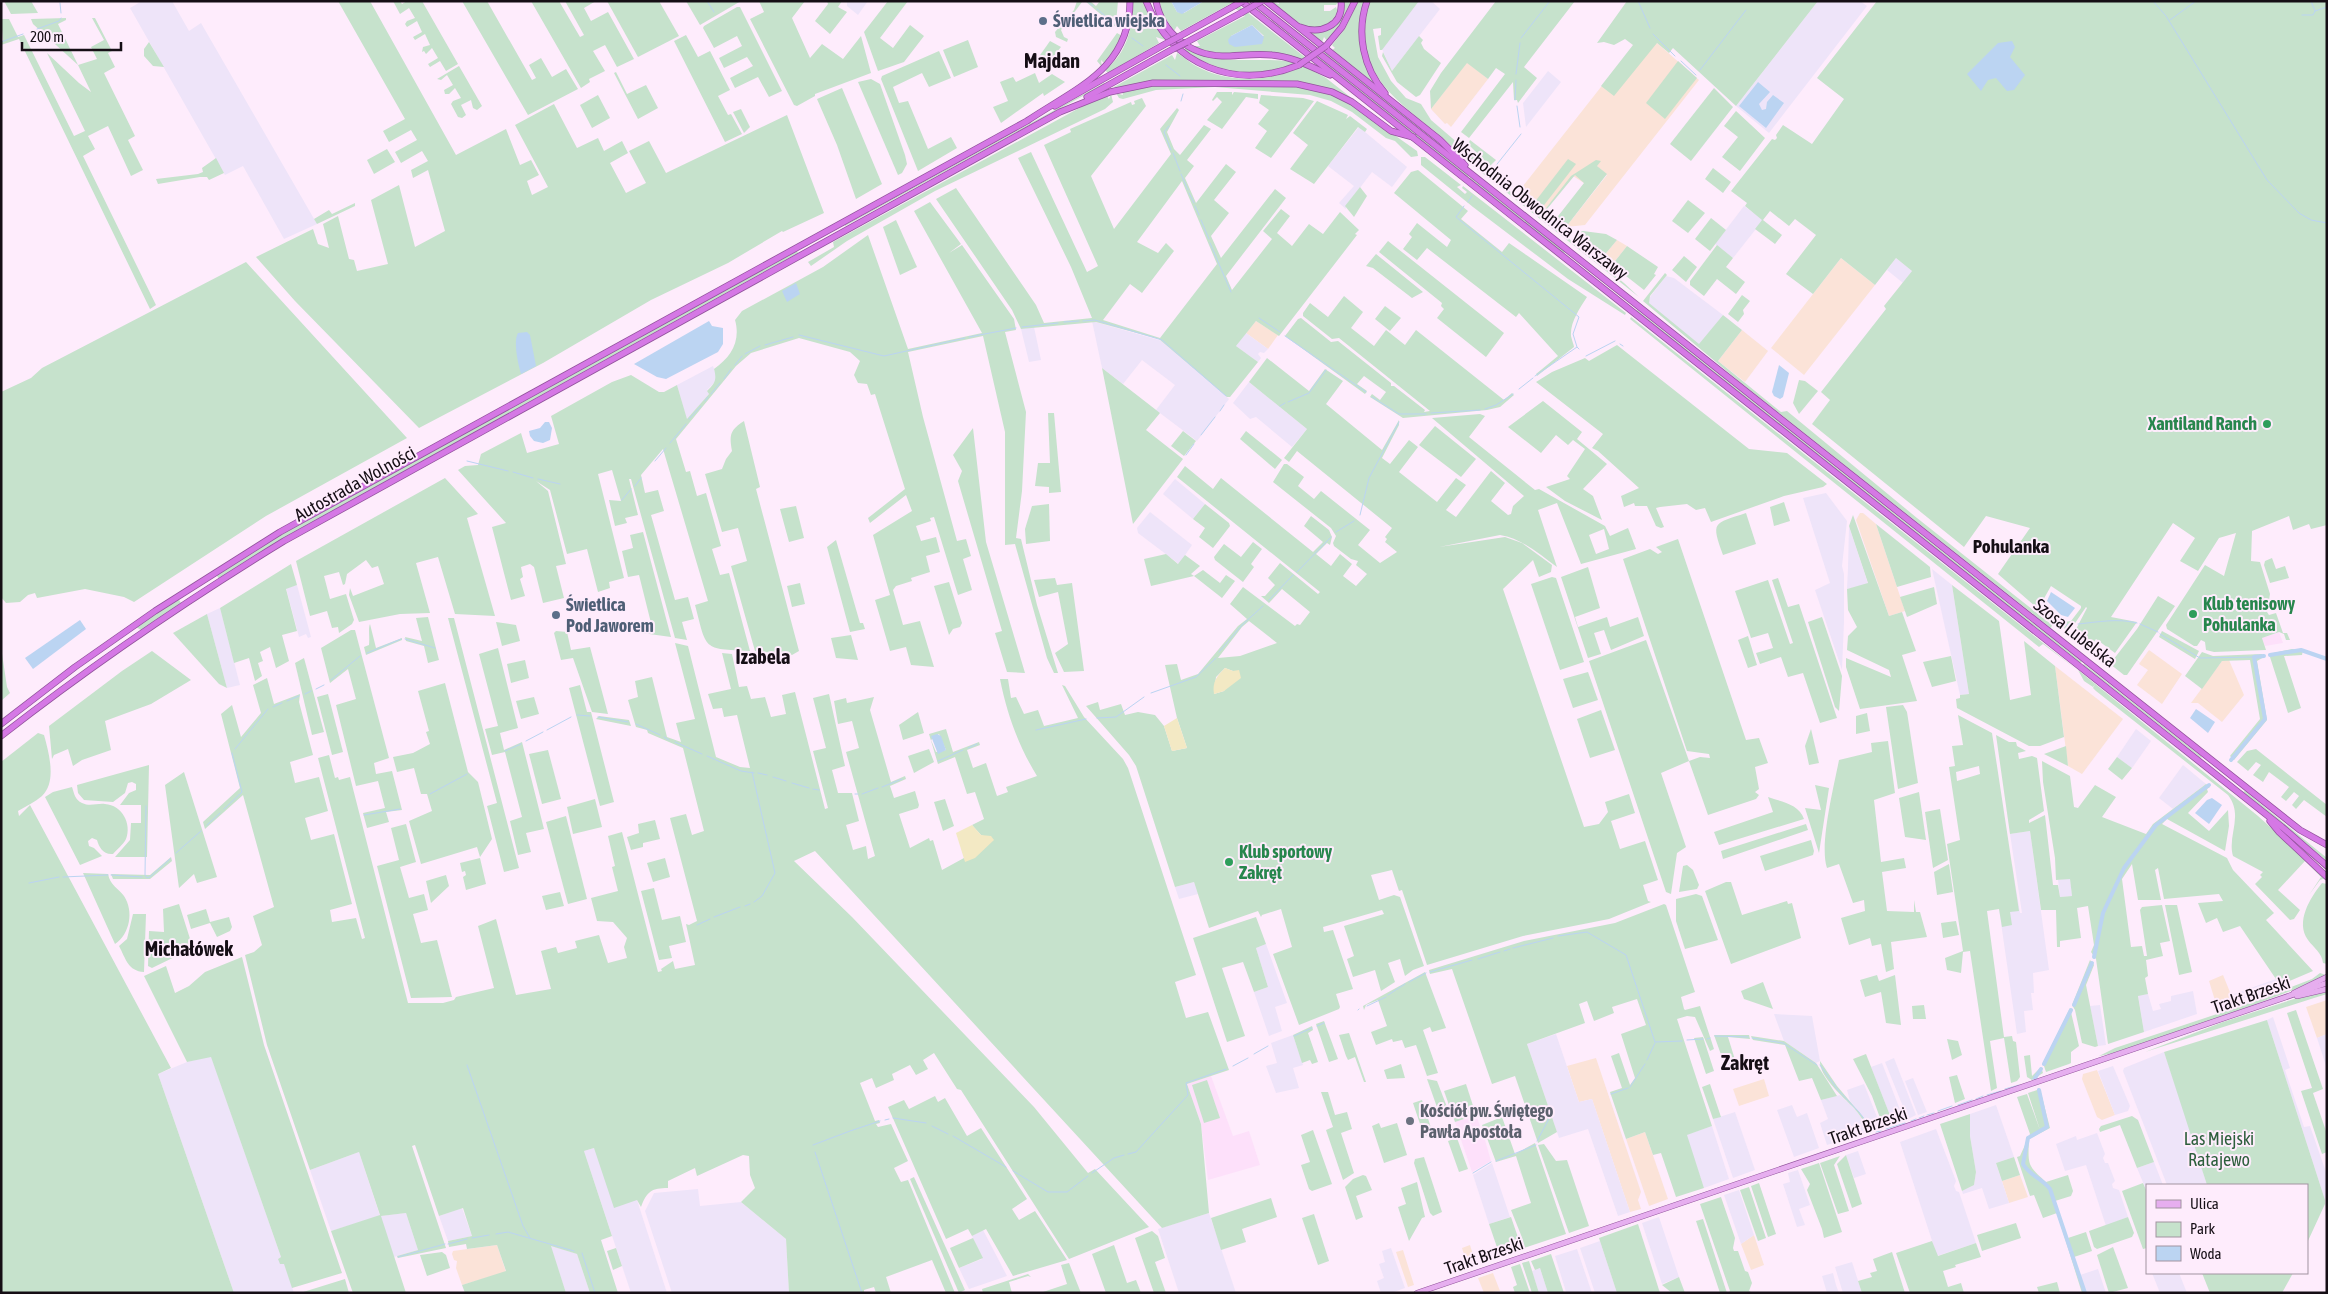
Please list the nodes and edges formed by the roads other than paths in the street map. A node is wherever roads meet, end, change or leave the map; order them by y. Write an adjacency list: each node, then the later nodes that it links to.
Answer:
1 (1130, 1): 15 (highway)
2 (1146, 1): 9 (highway, bridge)
3 (1156, 1): 12 (highway)
4 (1242, 1): 12 (highway); 15 (highway, bridge)
5 (1253, 1): 17 (highway, Wschodnia Obwodnica Warszawy)
6 (1262, 1): 13 (highway, Autostrada Wolności, bridge)
7 (1266, 1): 11 (highway)
8 (1341, 1): 11 (highway)
9 (1355, 1)
10 (1367, 1): 14 (highway)
11 (1294, 24): 14 (highway)
12 (1339, 78): 16 (highway, Wschodnia Obwodnica Warszawy)
13 (1111, 88): 16 (highway); 21 (highway, Autostrada Wolności)
14 (1393, 102): 17 (highway)
15 (1027, 121): 20 (highway, Autostrada Wolności)
16 (1413, 137): 19 (highway, Wschodnia Obwodnica Warszawy)
17 (1477, 178): 18 (highway, Wschodnia Obwodnica Warszawy)
18 (1808, 440): 23 (highway, Szosa Lubelska)
19 (1803, 448): 22 (highway, Szosa Lubelska)
20 (1, 724)
21 (1, 736)
22 (2264, 813): 24 (highway); 25 (highway)
23 (2327, 845)
24 (2327, 866)
25 (2327, 877)
26 (2327, 977): 29 (main road)
27 (2327, 983): 29 (main road, Trakt Brzeski)
28 (2327, 989): 29 (main road)
29 (2289, 996): 30 (main road, Trakt Brzeski)
30 (1417, 1293)

